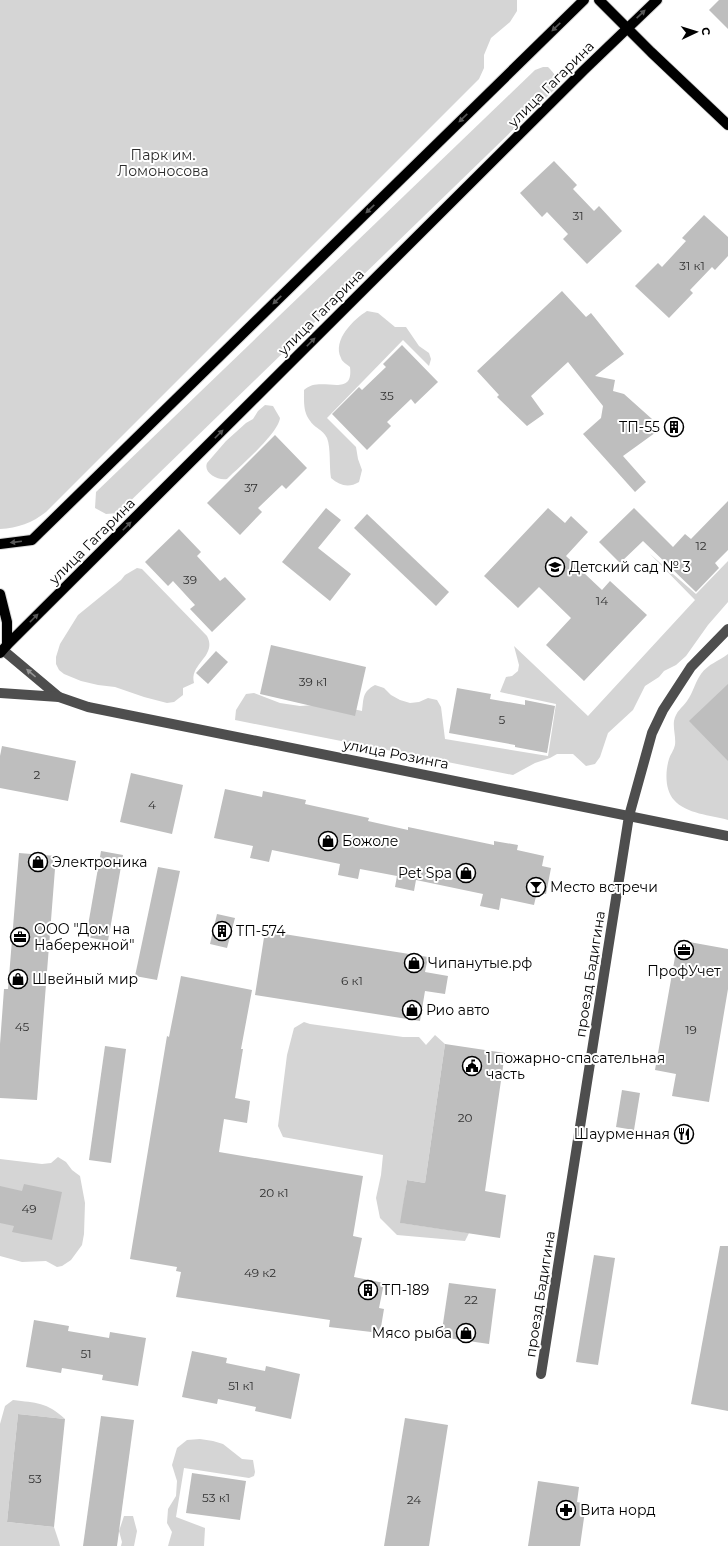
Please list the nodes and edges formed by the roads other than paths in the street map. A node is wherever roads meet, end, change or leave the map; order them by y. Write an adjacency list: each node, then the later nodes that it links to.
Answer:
1 (584, 0): 6 (main road, one-way to 6)
2 (599, 0): 4 (main road)
3 (657, 0): 4 (main road, улица Гагарина, one-way to 3)
4 (626, 28): 5 (main road); 9 (main road, улица Гагарина, one-way to 4)
5 (728, 125)
6 (0, 544)
7 (0, 594): 9 (main road)
8 (728, 629): 12 (street, проезд Бадигина)
9 (3, 649): 11 (street, one-way to 9)
10 (0, 693): 11 (street)
11 (59, 697): 12 (street, улица Розинга)
12 (629, 816): 13 (street, улица Розинга); 14 (street, проезд Бадигина)
13 (728, 836)
14 (542, 1374)

